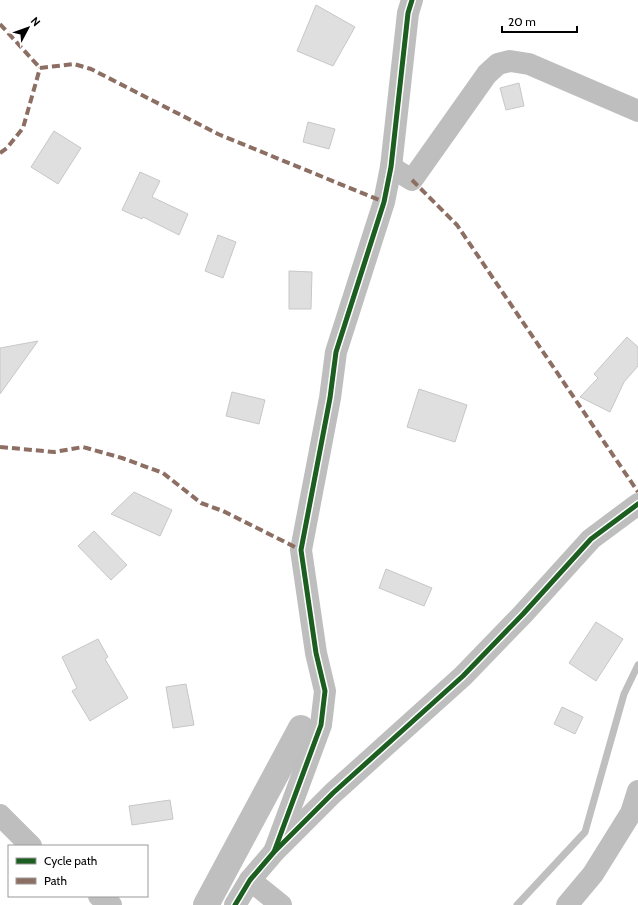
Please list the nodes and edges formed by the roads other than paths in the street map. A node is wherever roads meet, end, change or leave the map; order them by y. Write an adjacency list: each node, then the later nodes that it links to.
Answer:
1 (412, 0): 3 (street)
2 (638, 111): 3 (street)
3 (391, 167): 8 (street)
4 (638, 504): 8 (street)
5 (638, 791): 14 (street)
6 (0, 816): 7 (street)
7 (30, 845)
8 (274, 852): 9 (street)
9 (250, 880): 12 (street); 13 (street)
10 (100, 897): 11 (street)
11 (111, 905)
12 (235, 905)
13 (281, 905)
14 (567, 905)

